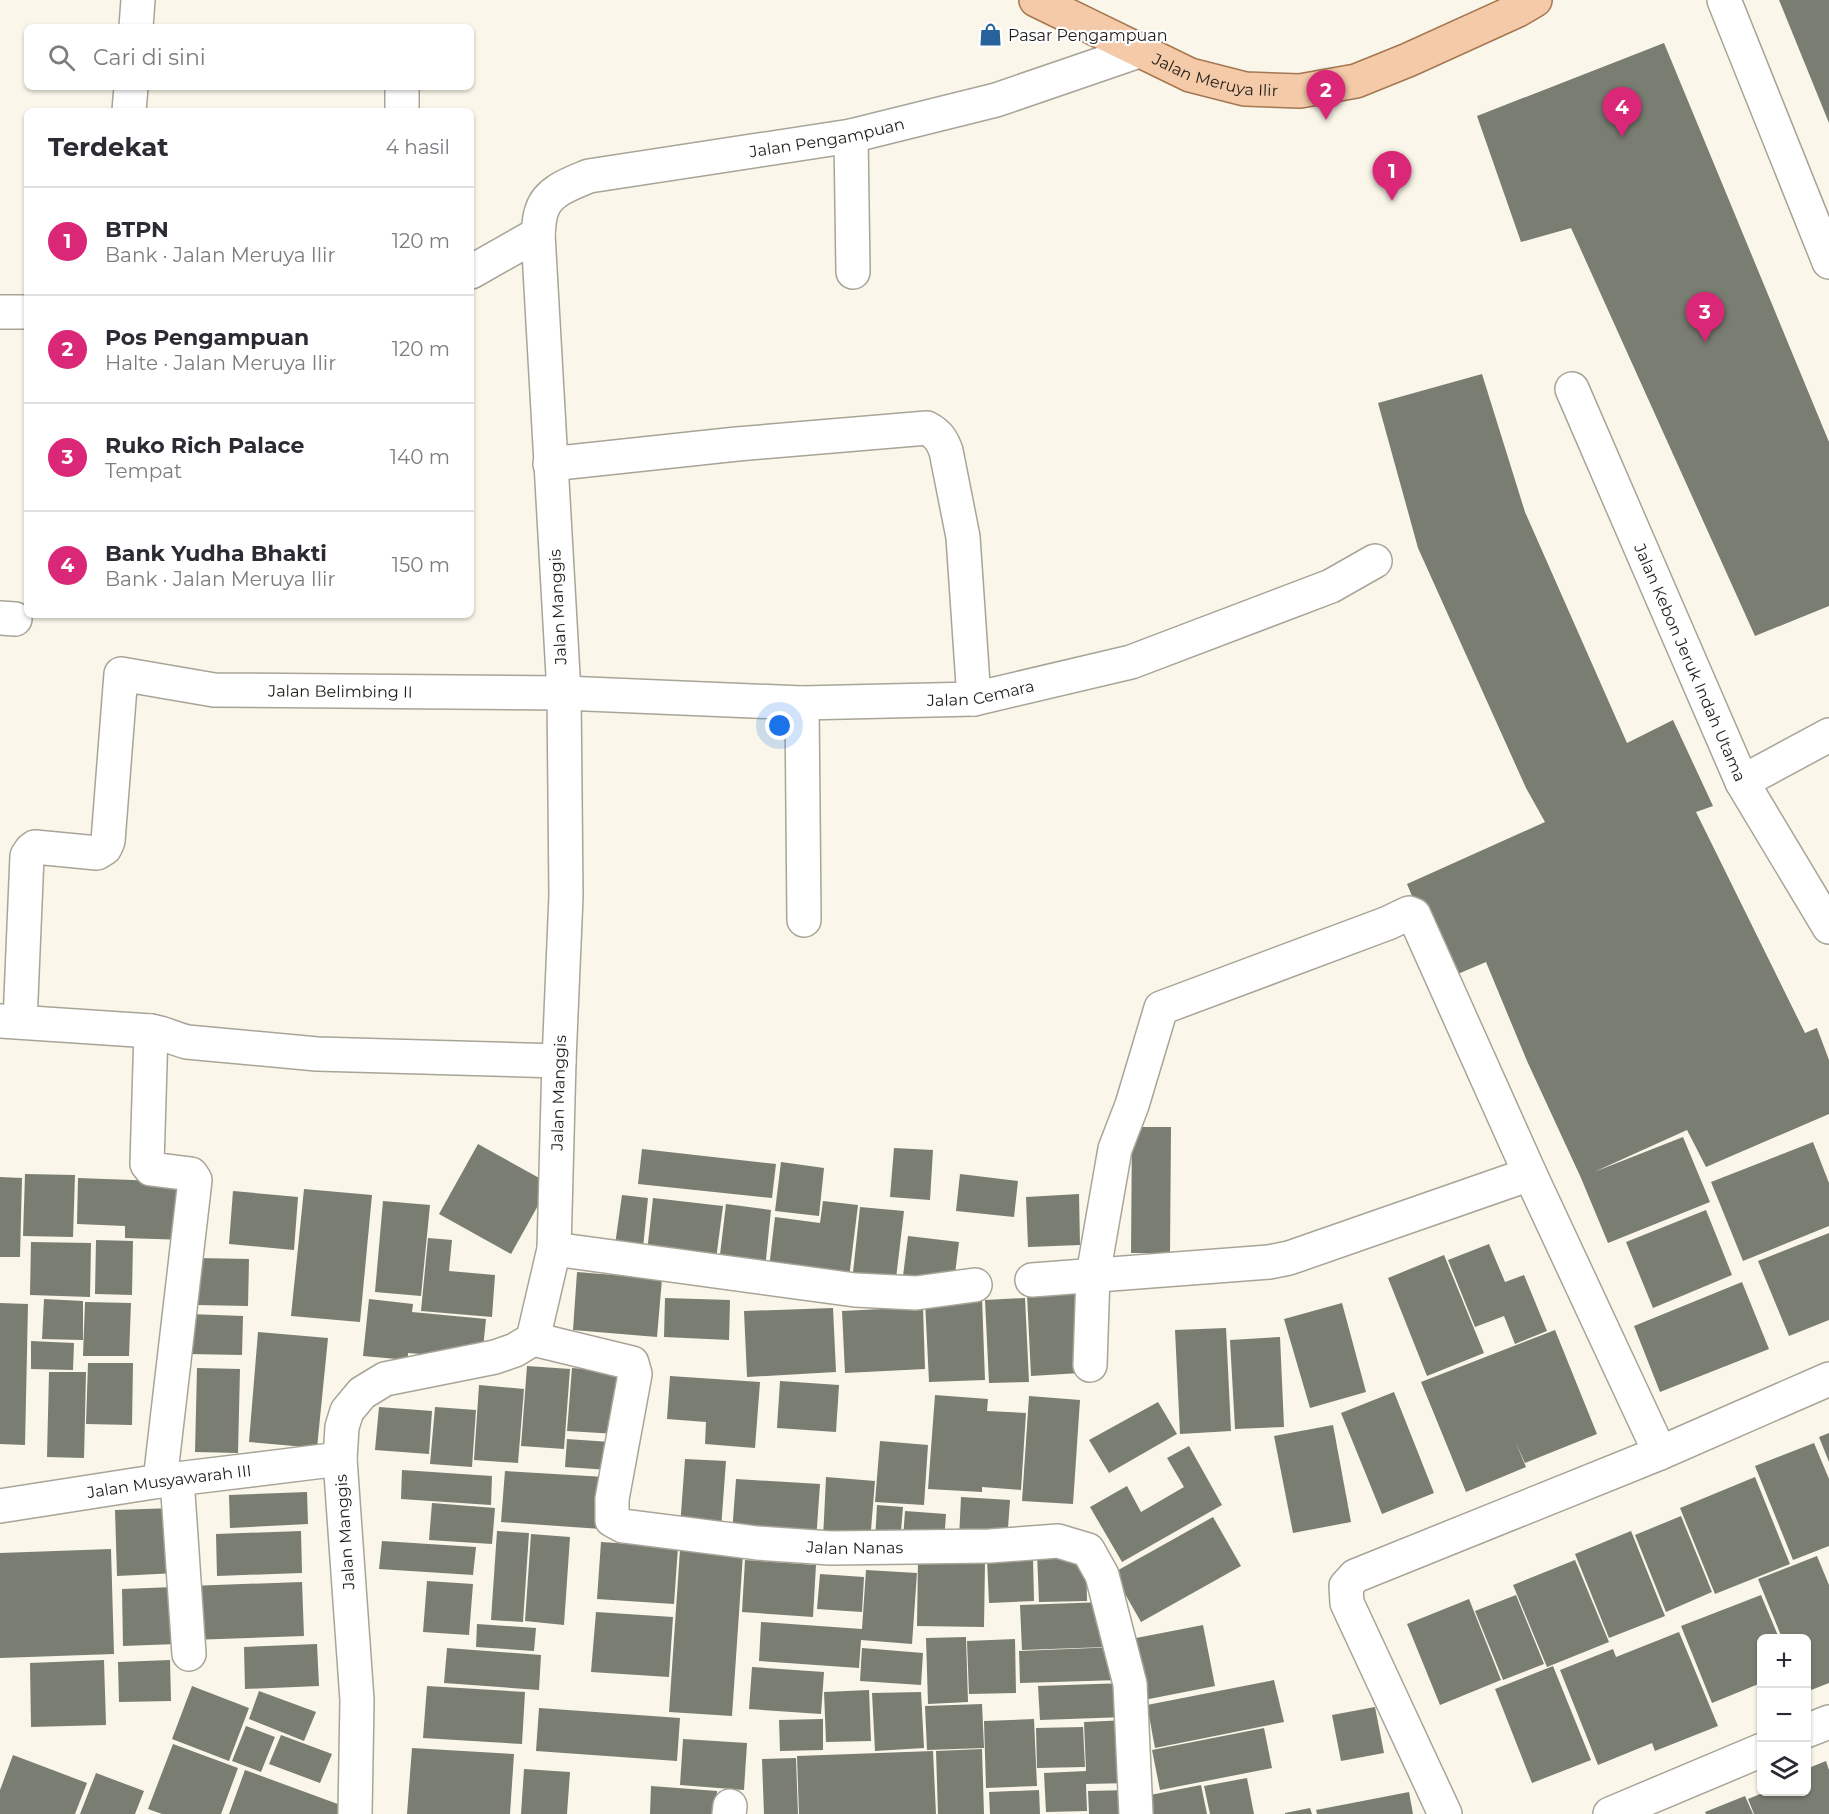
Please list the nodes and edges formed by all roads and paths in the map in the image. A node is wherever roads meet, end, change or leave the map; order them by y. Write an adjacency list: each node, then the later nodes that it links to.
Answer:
1 (138, 0): 5 (street)
2 (1036, 0): 6 (main road, Jalan Meruya Ilir)
3 (1534, 0): 6 (main road, Jalan Meruya Ilir)
4 (1724, 0): 13 (street)
5 (136, 24)
6 (1139, 51): 11 (street, Jalan Pengampuan)
7 (131, 90): 9 (street)
8 (402, 90): 10 (street)
9 (129, 108)
10 (402, 108)
11 (851, 136): 12 (street, Jalan Pengampuan); 15 (street)
12 (537, 234): 14 (street); 19 (street, Jalan Manggis)
13 (1829, 262)
14 (474, 270)
15 (853, 272)
16 (0, 312): 17 (street)
17 (24, 312)
18 (1572, 389): 25 (street, Jalan Kebon Jeruk Indah Utama)
19 (550, 464): 21 (street, Jalan Manggis); 22 (street)
20 (1375, 561): 22 (street, Jalan Cemara)
21 (564, 693): 23 (street, Jalan Cemara); 28 (street, Jalan Belimbing II); 30 (street, Jalan Manggis)
22 (974, 699): 23 (street, Jalan Cemara)
23 (802, 703): 26 (street)
24 (1829, 735): 25 (street)
25 (1742, 782): 27 (street, Jalan Kebon Jeruk Indah Utama)
26 (804, 920)
27 (1829, 927)
28 (10, 1021): 29 (street)
29 (151, 1031): 30 (street); 41 (street)
30 (559, 1061): 32 (street, Jalan Manggis)
31 (1530, 1174): 33 (street); 33 (street); 39 (street)
32 (554, 1250): 35 (street); 36 (street, Jalan Manggis)
33 (1093, 1275): 34 (street); 37 (street)
34 (1032, 1280)
35 (975, 1285)
36 (533, 1339): 40 (street, Jalan Manggis); 48 (street, Jalan Nanas)
37 (1090, 1365)
38 (1829, 1379): 39 (street)
39 (1660, 1454): 49 (street)
40 (339, 1459): 41 (street, Jalan Musyawarah III); 47 (street, Jalan Manggis)
41 (168, 1480): 42 (street, Jalan Musyawarah III); 43 (street)
42 (0, 1506)
43 (189, 1654)
44 (1829, 1722): 45 (street)
45 (1811, 1729)
46 (1757, 1752): 50 (street)
47 (355, 1814)
48 (1136, 1814)
49 (1445, 1814)
50 (1610, 1814)

